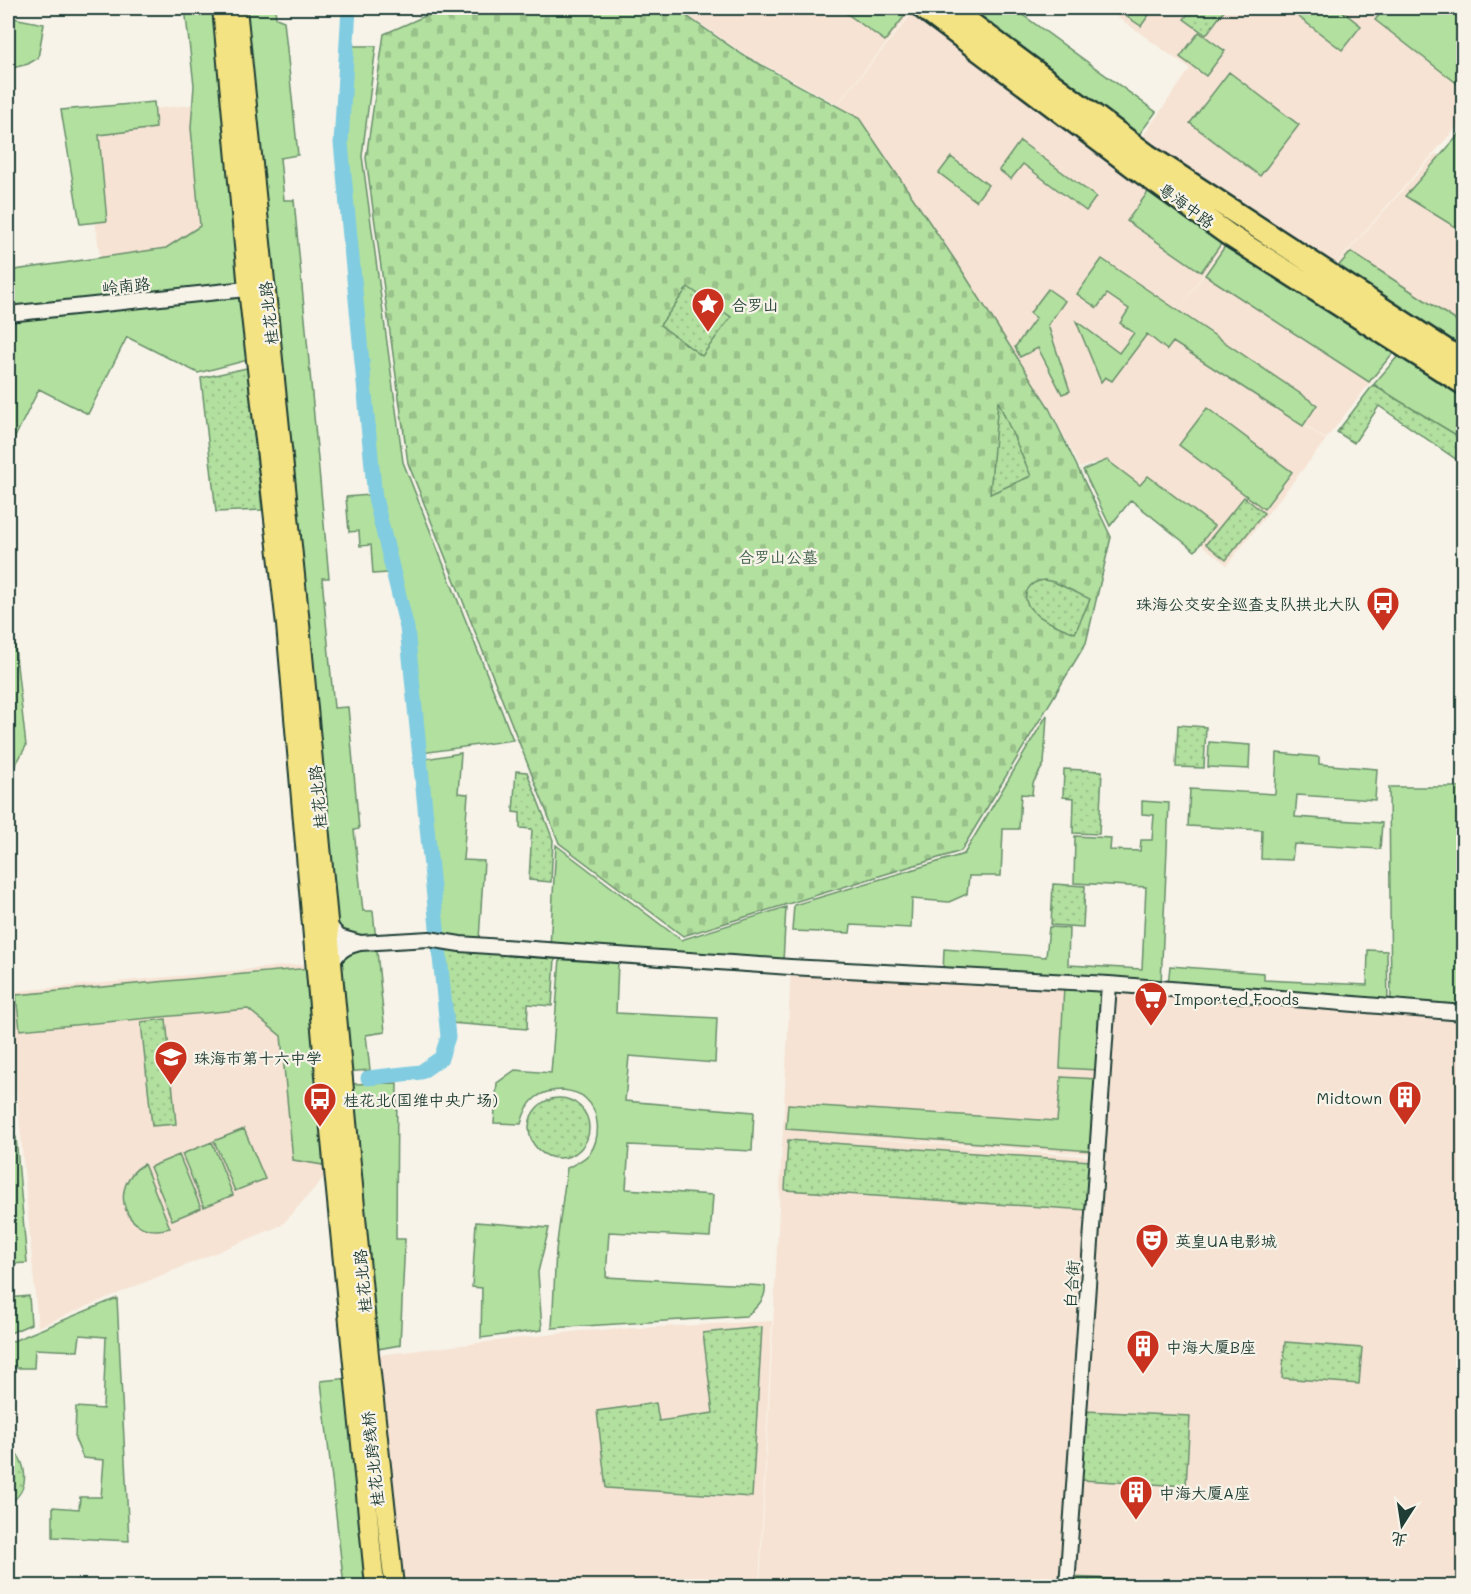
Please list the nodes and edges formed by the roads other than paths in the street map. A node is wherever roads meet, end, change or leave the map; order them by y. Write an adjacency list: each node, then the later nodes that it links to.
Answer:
1 (222, 8): 5 (main road, 桂花北路)
2 (237, 8): 5 (main road, 桂花北路)
3 (923, 8): 8 (highway, 粤海中路)
4 (950, 8): 7 (highway, 粤海中路)
5 (257, 288): 6 (street, 岭南路); 9 (main road, 桂花北路); 14 (main road, 桂花北路)
6 (8, 314)
7 (1464, 362)
8 (1464, 384)
9 (328, 925): 10 (street); 11 (main road, 桂花北路)
10 (360, 943): 11 (street); 12 (street)
11 (332, 964): 14 (main road, 桂花北路)
12 (1108, 984): 13 (street); 18 (street, 白合街)
13 (1464, 1013)
14 (354, 1294): 15 (main road, 桂花北路); 16 (main road, 桂花北跨线桥); 17 (main road, 桂花北路)
15 (375, 1587)
16 (385, 1587)
17 (394, 1587)
18 (1067, 1587)

